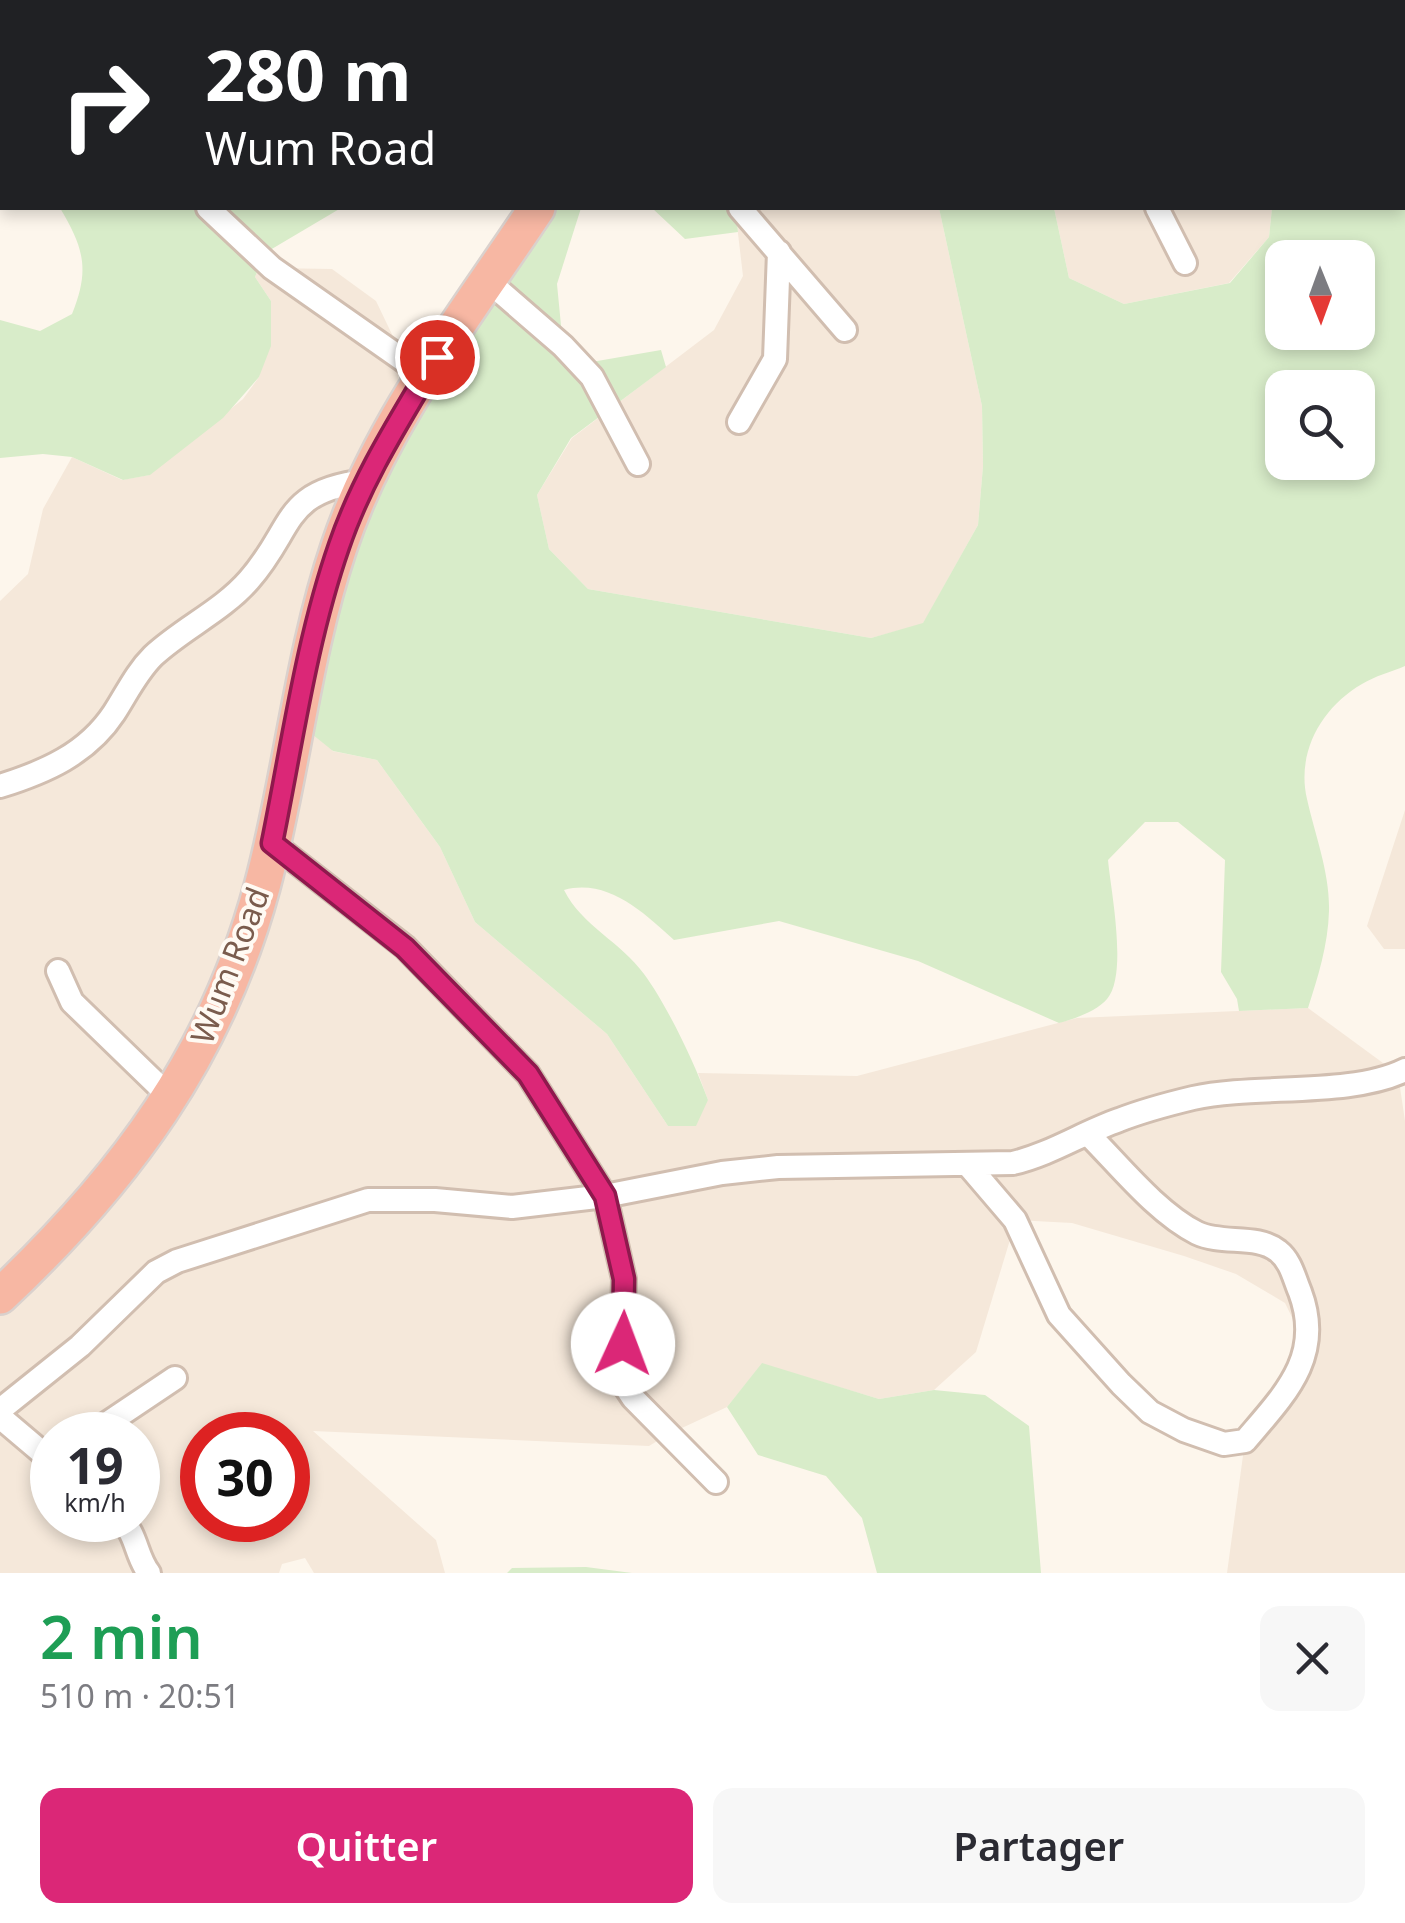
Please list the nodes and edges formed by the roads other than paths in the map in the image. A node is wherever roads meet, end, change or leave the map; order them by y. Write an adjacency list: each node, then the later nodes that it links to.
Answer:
1 (210, 210): 9 (street)
2 (536, 210): 7 (highway, Wum Road)
3 (742, 210): 5 (street)
4 (1158, 210): 6 (street)
5 (779, 252): 8 (street); 10 (street)
6 (1184, 262)
7 (488, 281): 9 (highway, Wum Road); 11 (street)
8 (845, 330)
9 (426, 376): 12 (highway, Wum Road)
10 (738, 422)
11 (638, 464)
12 (366, 480): 13 (street); 14 (highway, Wum Road)
13 (0, 786)
14 (272, 843): 17 (highway, Wum Road); 20 (street)
15 (58, 971): 17 (street)
16 (1405, 1070): 18 (street)
17 (170, 1098): 21 (highway, Wum Road)
18 (1088, 1134): 19 (street); 19 (street)
19 (968, 1165): 20 (street)
20 (605, 1196): 24 (street); 26 (street)
21 (0, 1296)
22 (175, 1378): 23 (street)
23 (124, 1412)
24 (0, 1414): 25 (street)
25 (30, 1441)
26 (716, 1482)
27 (134, 1542): 28 (street)
28 (149, 1573)

